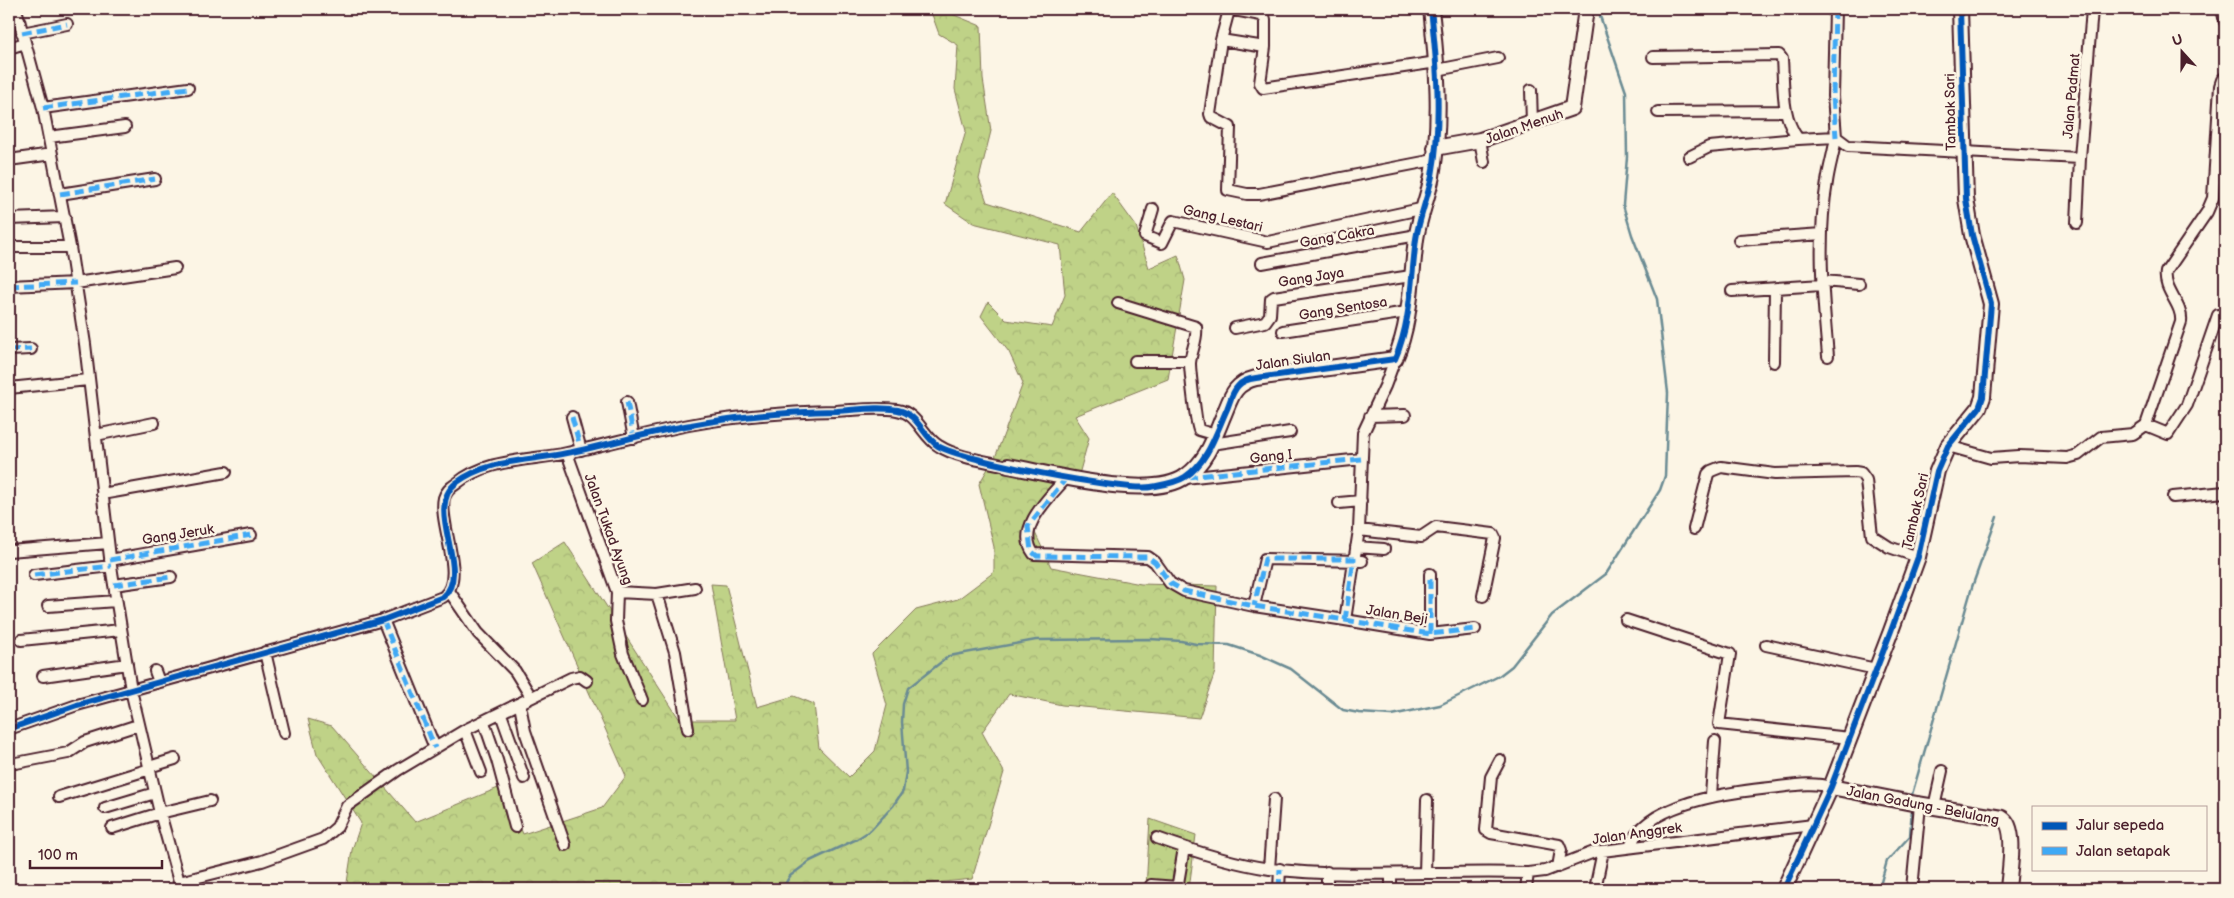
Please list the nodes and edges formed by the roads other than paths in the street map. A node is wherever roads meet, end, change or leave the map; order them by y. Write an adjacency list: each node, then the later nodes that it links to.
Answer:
1 (16, 9): 11 (street)
2 (1229, 9): 12 (street); 13 (street)
3 (1431, 9): 17 (street)
4 (1586, 9): 24 (street, Jalan Menuh)
5 (1835, 9): 27 (street)
6 (1960, 9): 30 (street, Tambak Sari)
7 (2092, 9): 34 (street, Jalan Padmat)
8 (2222, 9): 9 (street)
9 (2225, 22)
10 (67, 24): 11 (street)
11 (24, 38): 14 (street); 21 (street)
12 (1221, 40): 13 (street); 32 (street)
13 (1265, 47): 17 (street)
14 (9, 48)
15 (1654, 57): 22 (street)
16 (1498, 58): 17 (street)
17 (1437, 66): 32 (street)
18 (2224, 78): 38 (street)
19 (188, 88): 21 (street)
20 (1531, 90): 24 (street)
21 (43, 108): 26 (street)
22 (1786, 111): 23 (street); 28 (street)
23 (1658, 112)
24 (1532, 123): 29 (street, Jalan Menuh)
25 (125, 127): 26 (street)
26 (49, 137): 31 (street)
27 (1836, 137): 28 (street); 30 (street, Jalan Padmat); 45 (street)
28 (1798, 139): 33 (street)
29 (1480, 140): 32 (street, Jalan Menuh); 36 (street)
30 (1963, 153): 34 (street, Jalan Padmat); 83 (street, Tambak Sari)
31 (52, 154): 35 (street); 39 (street)
32 (1435, 154): 40 (street)
33 (1689, 157)
34 (2080, 158): 44 (street)
35 (9, 160)
36 (1484, 162)
37 (155, 179): 39 (street)
38 (2220, 182): 78 (street)
39 (60, 194): 42 (street)
40 (1425, 208): 41 (street, Gang Lestari); 46 (street)
41 (1153, 209)
42 (65, 217): 43 (street); 49 (street)
43 (9, 220)
44 (2077, 223)
45 (1822, 234): 47 (street); 54 (street)
46 (1417, 235): 50 (street, Gang Cakra); 52 (street)
47 (1738, 240)
48 (9, 247): 49 (street)
49 (70, 247): 53 (street)
50 (1262, 263)
51 (175, 268): 53 (street)
52 (1411, 276): 60 (street); 62 (street, Gang Jaya)
53 (76, 283): 56 (street); 71 (street)
54 (1822, 283): 55 (street); 57 (street); 66 (street)
55 (1859, 284)
56 (9, 286)
57 (1775, 289): 58 (street); 70 (street)
58 (1732, 291)
59 (1118, 303): 69 (street)
60 (1407, 312): 63 (street, Gang Sentosa); 67 (street)
61 (2218, 315): 78 (street)
62 (1235, 328)
63 (1283, 331)
64 (31, 349): 65 (street)
65 (9, 350)
66 (1828, 356)
67 (1395, 359): 75 (street); 82 (street, Jalan Siulan)
68 (1135, 361): 69 (street)
69 (1190, 361): 82 (street)
70 (1774, 362)
71 (88, 380): 72 (street); 80 (street)
72 (9, 388)
73 (627, 402): 81 (street)
74 (1405, 415): 75 (street)
75 (1370, 416): 86 (street)
76 (572, 417): 84 (street)
77 (154, 422): 80 (street)
78 (2151, 427): 83 (street)
79 (1290, 432): 82 (street)
80 (96, 435): 92 (street)
81 (634, 438): 84 (street); 87 (street)
82 (1214, 440): 90 (street, Jalan Siulan)
83 (1948, 446): 103 (street, Tambak Sari)
84 (581, 450): 85 (street)
85 (567, 453): 111 (street); 112 (street, Jalan Tukad Ayung)
86 (1361, 459): 90 (street, Gang I); 94 (street)
87 (1008, 466): 89 (street)
88 (226, 472): 92 (street)
89 (1067, 477): 90 (street); 117 (street, Jalan Beji)
90 (1185, 478)
91 (2225, 492): 93 (street)
92 (102, 494): 99 (street)
93 (2173, 497)
94 (1361, 501): 95 (street); 97 (street)
95 (1339, 502)
96 (1694, 529): 103 (street)
97 (1359, 530): 100 (street); 114 (street)
98 (250, 535): 105 (street, Gang Jeruk)
99 (108, 543): 102 (street); 105 (street)
100 (1356, 547): 101 (street); 104 (street)
101 (1384, 549)
102 (9, 551)
103 (1918, 557): 128 (street, Tambak Sari)
104 (1358, 560): 117 (street); 119 (street)
105 (110, 563): 107 (street, Gang Jeruk); 109 (street)
106 (1430, 574): 123 (street)
107 (34, 575)
108 (171, 577): 109 (street)
109 (114, 585): 115 (street)
110 (695, 588): 113 (street)
111 (449, 591): 118 (street); 134 (street)
112 (617, 592): 113 (street); 135 (street, Jalan Tukad Ayung)
113 (657, 594): 142 (street)
114 (1483, 596)
115 (116, 601): 116 (street); 122 (street)
116 (48, 606)
117 (1254, 606): 119 (street, Jalan Beji)
118 (384, 620): 126 (street); 146 (street)
119 (1345, 620): 123 (street, Jalan Beji)
120 (1626, 620): 144 (street)
121 (1475, 629): 123 (street, Jalan Beji)
122 (121, 630): 124 (street); 127 (street)
123 (1430, 634)
124 (21, 640)
125 (1766, 645): 128 (street)
126 (265, 652): 131 (street); 143 (street)
127 (127, 664): 130 (street); 133 (street)
128 (1876, 669): 144 (street, Tambak Sari)
129 (155, 670): 131 (street)
130 (43, 676)
131 (159, 682): 133 (street)
132 (587, 682): 134 (street)
133 (131, 690): 139 (street); 140 (street)
134 (530, 697): 136 (street)
135 (642, 700)
136 (520, 704): 137 (street); 169 (street)
137 (501, 714): 138 (street); 153 (street)
138 (484, 722): 141 (street); 166 (street)
139 (138, 725): 149 (street); 150 (street)
140 (9, 729)
141 (465, 730): 146 (street); 152 (street)
142 (688, 730)
143 (284, 733)
144 (1850, 738): 154 (street, Tambak Sari)
145 (1715, 741): 156 (street)
146 (435, 748): 181 (street)
147 (175, 759): 150 (street)
148 (1500, 760): 173 (street)
149 (16, 763)
150 (149, 768): 155 (street); 157 (street)
151 (1942, 771): 162 (street)
152 (481, 772)
153 (524, 778)
154 (1831, 787): 156 (street); 161 (street, Jalan Gadung - Belulang); 165 (street, Tambak Sari)
155 (156, 794): 163 (street); 164 (street)
156 (1711, 795): 170 (street)
157 (59, 798)
158 (1274, 799): 174 (street)
159 (1427, 800): 177 (street)
160 (210, 801): 164 (street)
161 (1914, 804): 162 (street, Jalan Gadung - Belulang); 189 (street)
162 (1934, 807): 190 (street, Jalan Gadung - Belulang)
163 (105, 808)
164 (160, 813): 167 (street); 181 (street)
165 (1813, 825): 170 (street, Jalan Anggrek); 188 (street, Tambak Sari)
166 (515, 826)
167 (112, 828)
168 (1157, 838): 171 (street, Jalan Anggrek)
169 (565, 845)
170 (1630, 847): 172 (street, Jalan Anggrek)
171 (1184, 848): 174 (street, Jalan Anggrek); 182 (street)
172 (1603, 851): 173 (street, Jalan Anggrek); 187 (street)
173 (1558, 867): 178 (street, Jalan Anggrek)
174 (1269, 869): 175 (street, Jalan Anggrek)
175 (1280, 869): 176 (street, Jalan Anggrek); 183 (street)
176 (1327, 872): 179 (street, Jalan Anggrek); 184 (street)
177 (1425, 873): 178 (street, Jalan Anggrek); 179 (street, Jalan Anggrek)
178 (1528, 873): 186 (street)
179 (1392, 875): 185 (street)
180 (1151, 885): 182 (street)
181 (180, 886)
182 (1177, 888)
183 (1279, 889)
184 (1327, 889)
185 (1391, 889)
186 (1526, 889)
187 (1595, 889)
188 (1784, 889)
189 (1912, 889)
190 (2008, 889)

